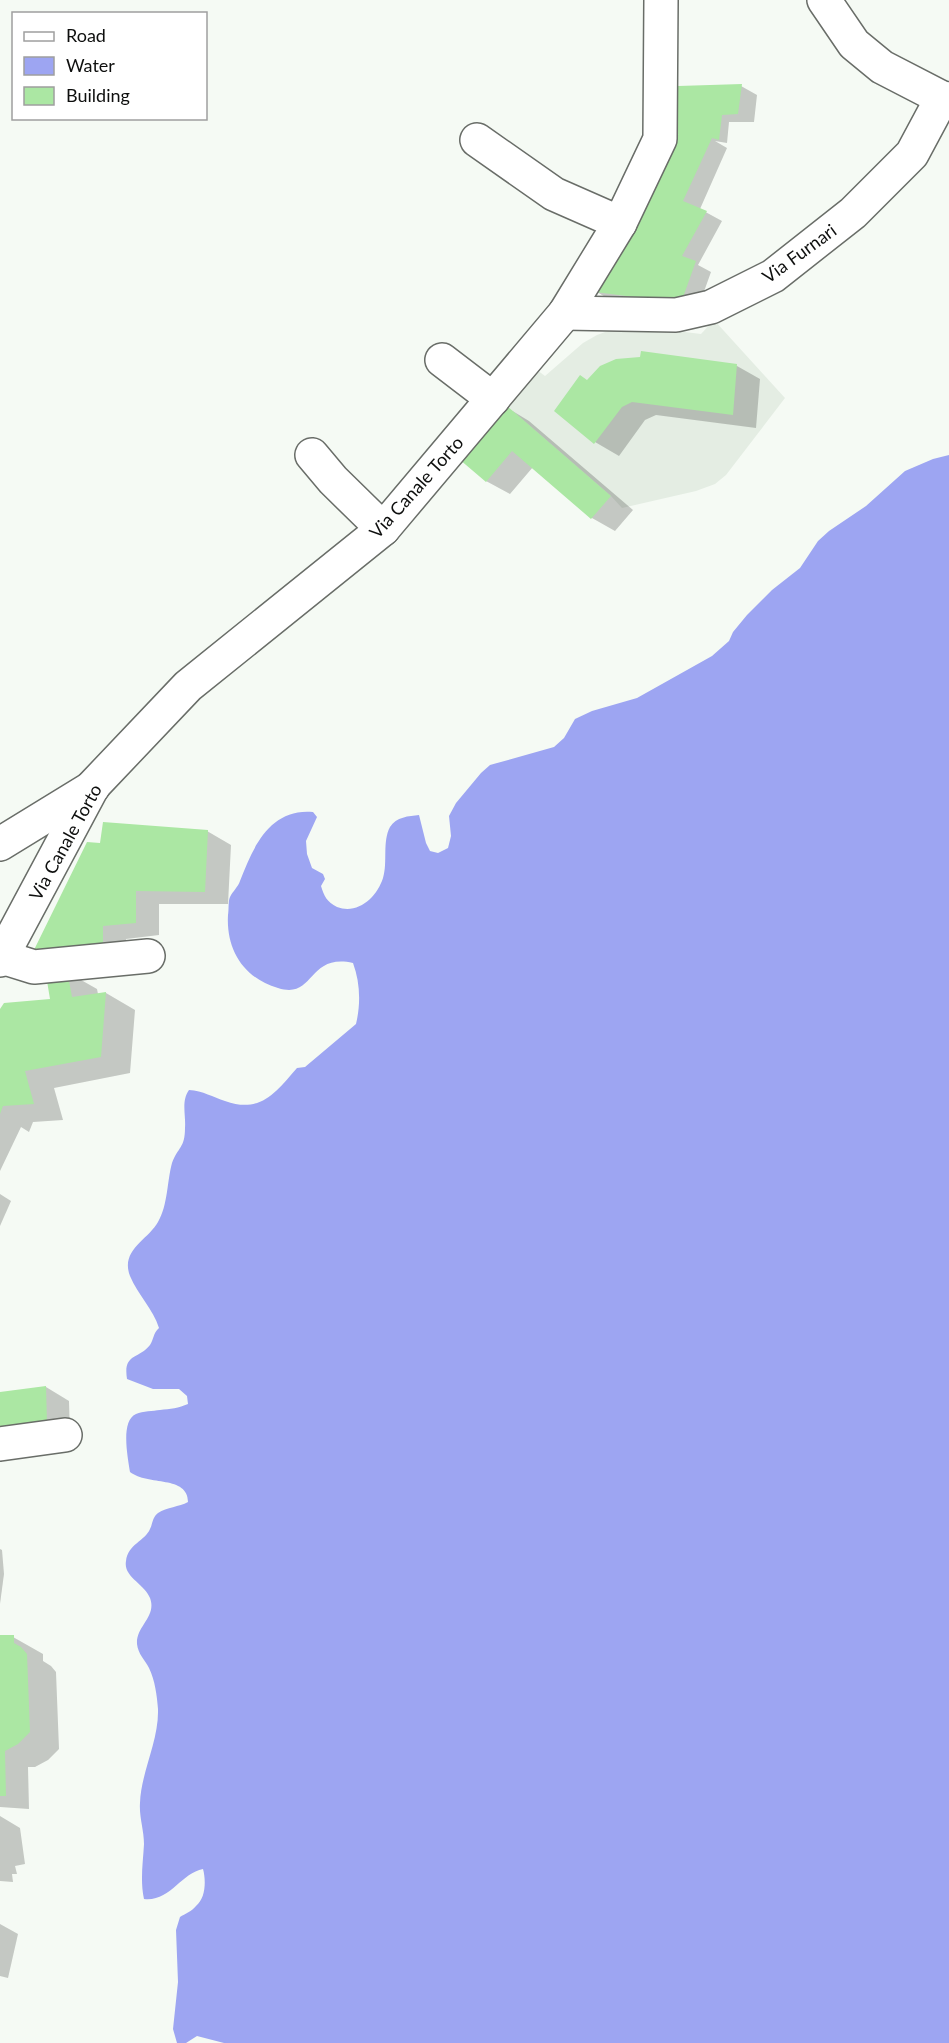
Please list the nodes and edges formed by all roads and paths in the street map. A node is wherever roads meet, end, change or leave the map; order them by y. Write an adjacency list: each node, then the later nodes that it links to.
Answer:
1 (660, 0): 5 (street, Via Canale Torto)
2 (824, 0): 3 (street)
3 (946, 98): 6 (street, Via Furnari)
4 (477, 140): 5 (street)
5 (620, 223): 6 (street, Via Canale Torto)
6 (565, 314): 8 (street, Via Canale Torto)
7 (442, 360): 8 (street)
8 (493, 399): 10 (street, Via Canale Torto)
9 (312, 455): 10 (street)
10 (382, 529): 11 (street, Via Canale Torto)
11 (93, 786): 12 (street); 14 (street, Via Canale Torto)
12 (0, 844)
13 (148, 956): 14 (street)
14 (1, 959)
15 (65, 1435): 16 (street)
16 (0, 1443)

